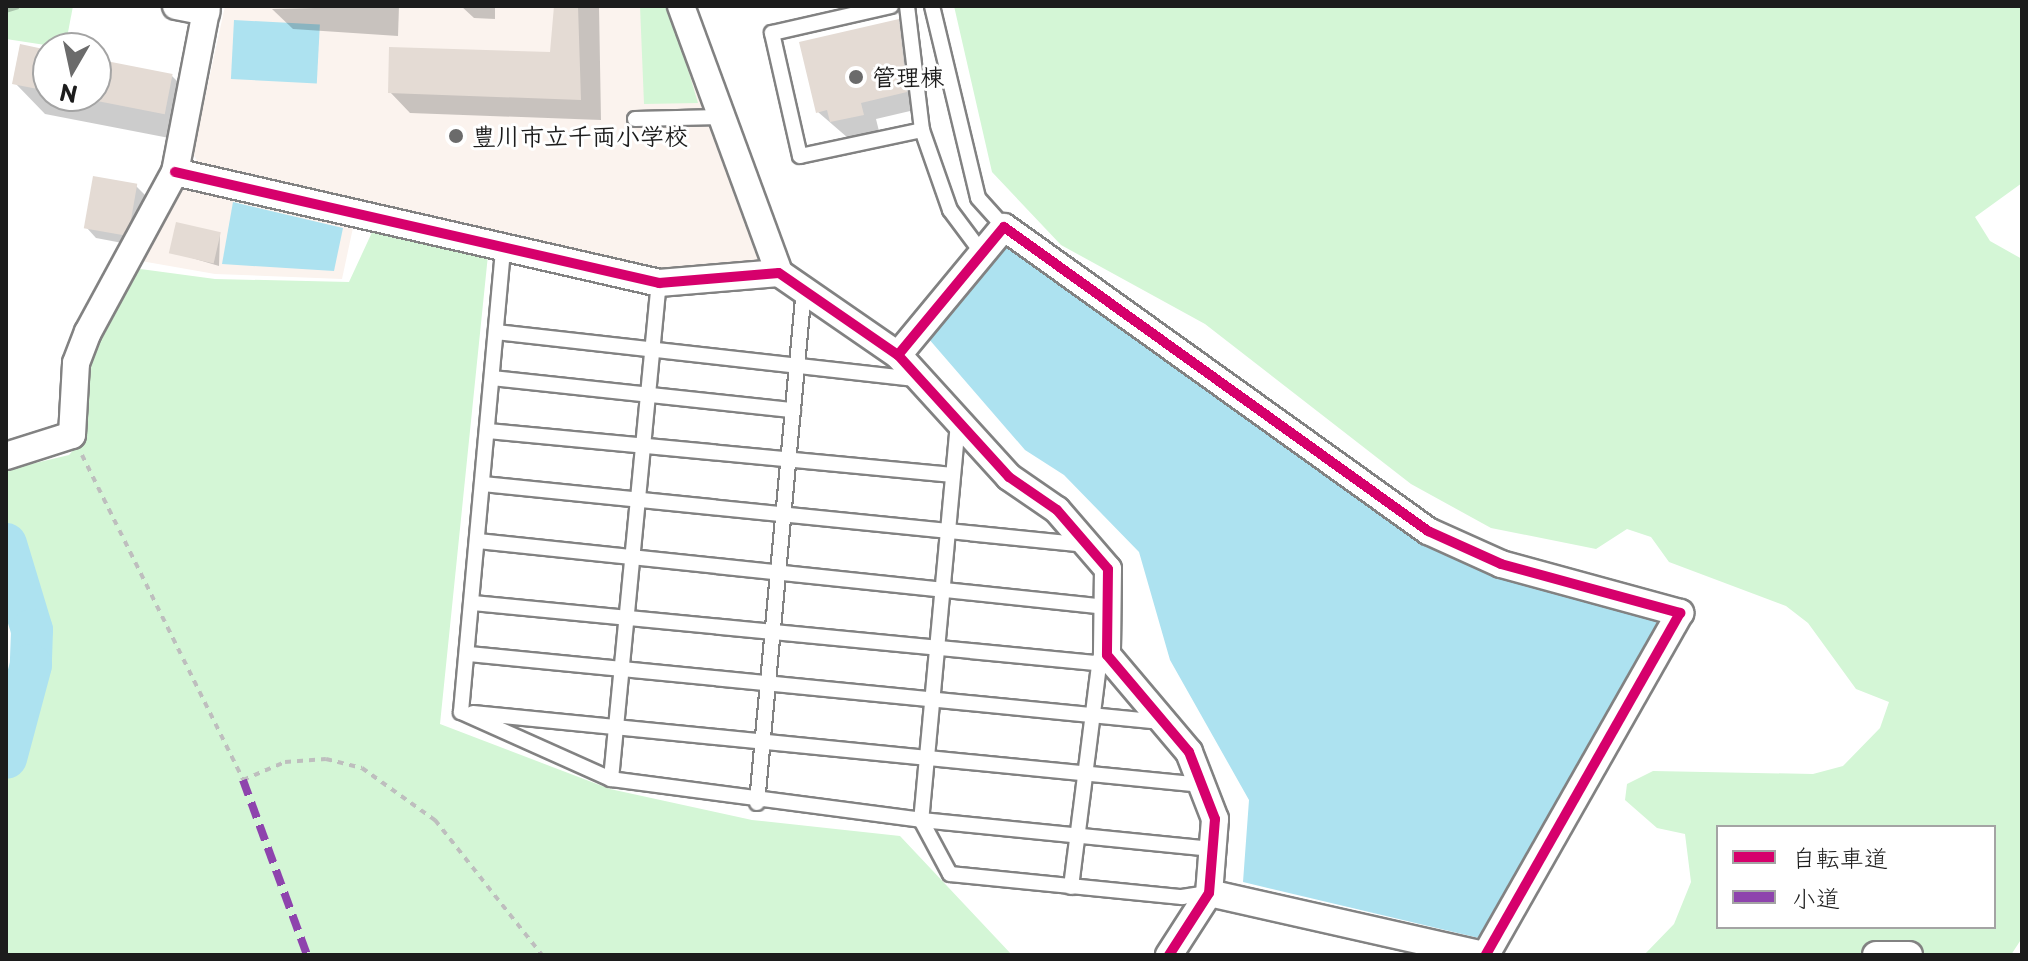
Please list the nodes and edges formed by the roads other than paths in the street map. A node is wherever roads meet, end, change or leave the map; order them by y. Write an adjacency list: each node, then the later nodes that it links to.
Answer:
1 (176, 6): 6 (street)
2 (681, 6): 7 (street)
3 (891, 6): 9 (lane)
4 (907, 6): 9 (lane)
5 (932, 6): 11 (lane)
6 (206, 9): 10 (street)
7 (720, 117): 8 (lane); 14 (street)
8 (635, 119)
9 (922, 130): 13 (lane)
10 (175, 172): 12 (street); 28 (street)
11 (1004, 227): 13 (street); 66 (street)
12 (503, 250): 15 (street); 17 (lane)
13 (982, 253): 19 (street)
14 (779, 273): 15 (street); 16 (street)
15 (659, 283): 18 (lane)
16 (804, 287): 19 (street); 20 (lane)
17 (496, 332): 18 (lane); 21 (lane)
18 (653, 349): 20 (lane); 23 (lane)
19 (898, 355): 22 (street)
20 (797, 365): 22 (lane); 24 (lane)
21 (492, 378): 23 (lane); 26 (lane)
22 (919, 379): 25 (street)
23 (648, 395): 24 (lane); 27 (lane)
24 (793, 410): 29 (lane)
25 (958, 422): 30 (lane); 36 (street)
26 (488, 431): 27 (lane); 31 (lane)
27 (644, 446): 29 (lane); 32 (lane)
28 (6, 456)
29 (789, 459): 30 (lane); 33 (lane)
30 (953, 475): 34 (lane)
31 (483, 484): 32 (lane); 35 (lane)
32 (638, 500): 33 (lane); 37 (lane)
33 (784, 515): 34 (lane); 38 (lane)
34 (948, 531): 36 (lane); 39 (lane)
35 (478, 541): 37 (lane); 40 (lane)
36 (1091, 545): 41 (street)
37 (633, 557): 38 (lane); 42 (lane)
38 (778, 573): 39 (lane); 43 (lane)
39 (943, 590): 41 (lane); 44 (lane)
40 (473, 603): 42 (lane); 45 (lane)
41 (1107, 607): 46 (street)
42 (627, 618): 43 (lane); 47 (lane)
43 (773, 632): 44 (lane); 48 (lane)
44 (937, 648): 46 (lane); 49 (lane)
45 (469, 654): 47 (lane); 50 (lane)
46 (1101, 659): 51 (lane); 52 (street)
47 (622, 669): 48 (lane); 53 (lane)
48 (768, 684): 49 (lane); 54 (lane)
49 (932, 700): 51 (lane); 55 (lane)
50 (461, 712): 53 (lane); 57 (lane)
51 (1089, 715): 52 (lane); 56 (lane)
52 (1164, 723): 58 (street)
53 (617, 725): 54 (lane); 57 (lane)
54 (763, 741): 55 (lane); 59 (lane)
55 (927, 759): 56 (lane); 60 (lane)
56 (1083, 774): 58 (lane); 61 (lane)
57 (611, 779): 59 (lane)
58 (1202, 785): 62 (street)
59 (757, 803): 60 (lane)
60 (921, 820): 61 (lane); 63 (lane)
61 (1076, 836): 62 (lane); 63 (lane)
62 (1213, 849): 64 (street)
63 (1071, 887): 64 (lane)
64 (1209, 893): 65 (street); 66 (street)
65 (1169, 955)
66 (1485, 955)
67 (1876, 955): 68 (street)
68 (1909, 955)

